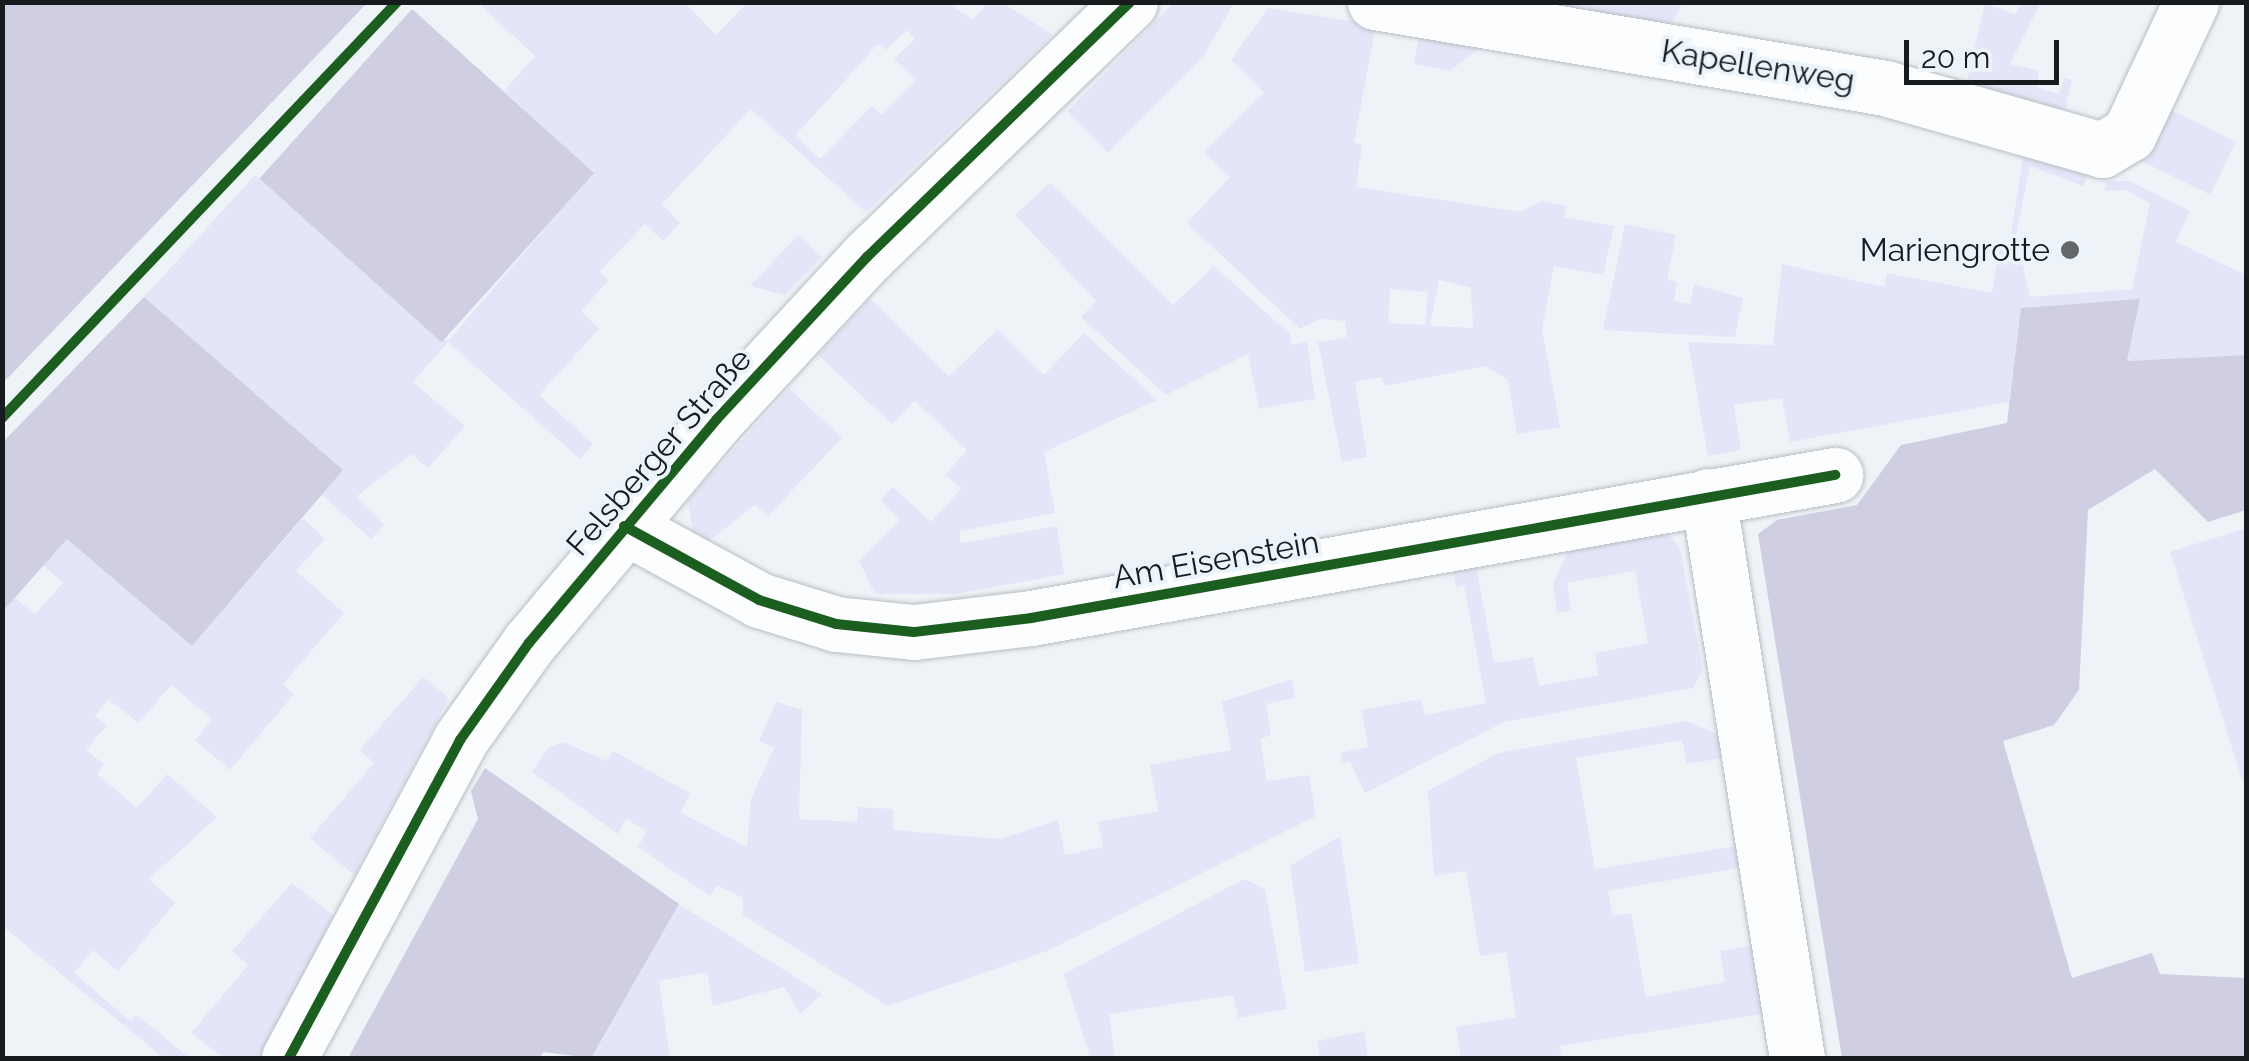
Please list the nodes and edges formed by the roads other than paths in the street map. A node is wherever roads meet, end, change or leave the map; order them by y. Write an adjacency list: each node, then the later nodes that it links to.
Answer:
1 (1130, 2): 6 (street, Felsberger Straße)
2 (1375, 2): 3 (street, Kapellenweg)
3 (2191, 2)
4 (1835, 475): 5 (street, Am Eisenstein)
5 (1708, 496): 6 (street, Am Eisenstein); 8 (street)
6 (624, 526): 7 (street, Felsberger Straße)
7 (289, 1058)
8 (1796, 1058)

